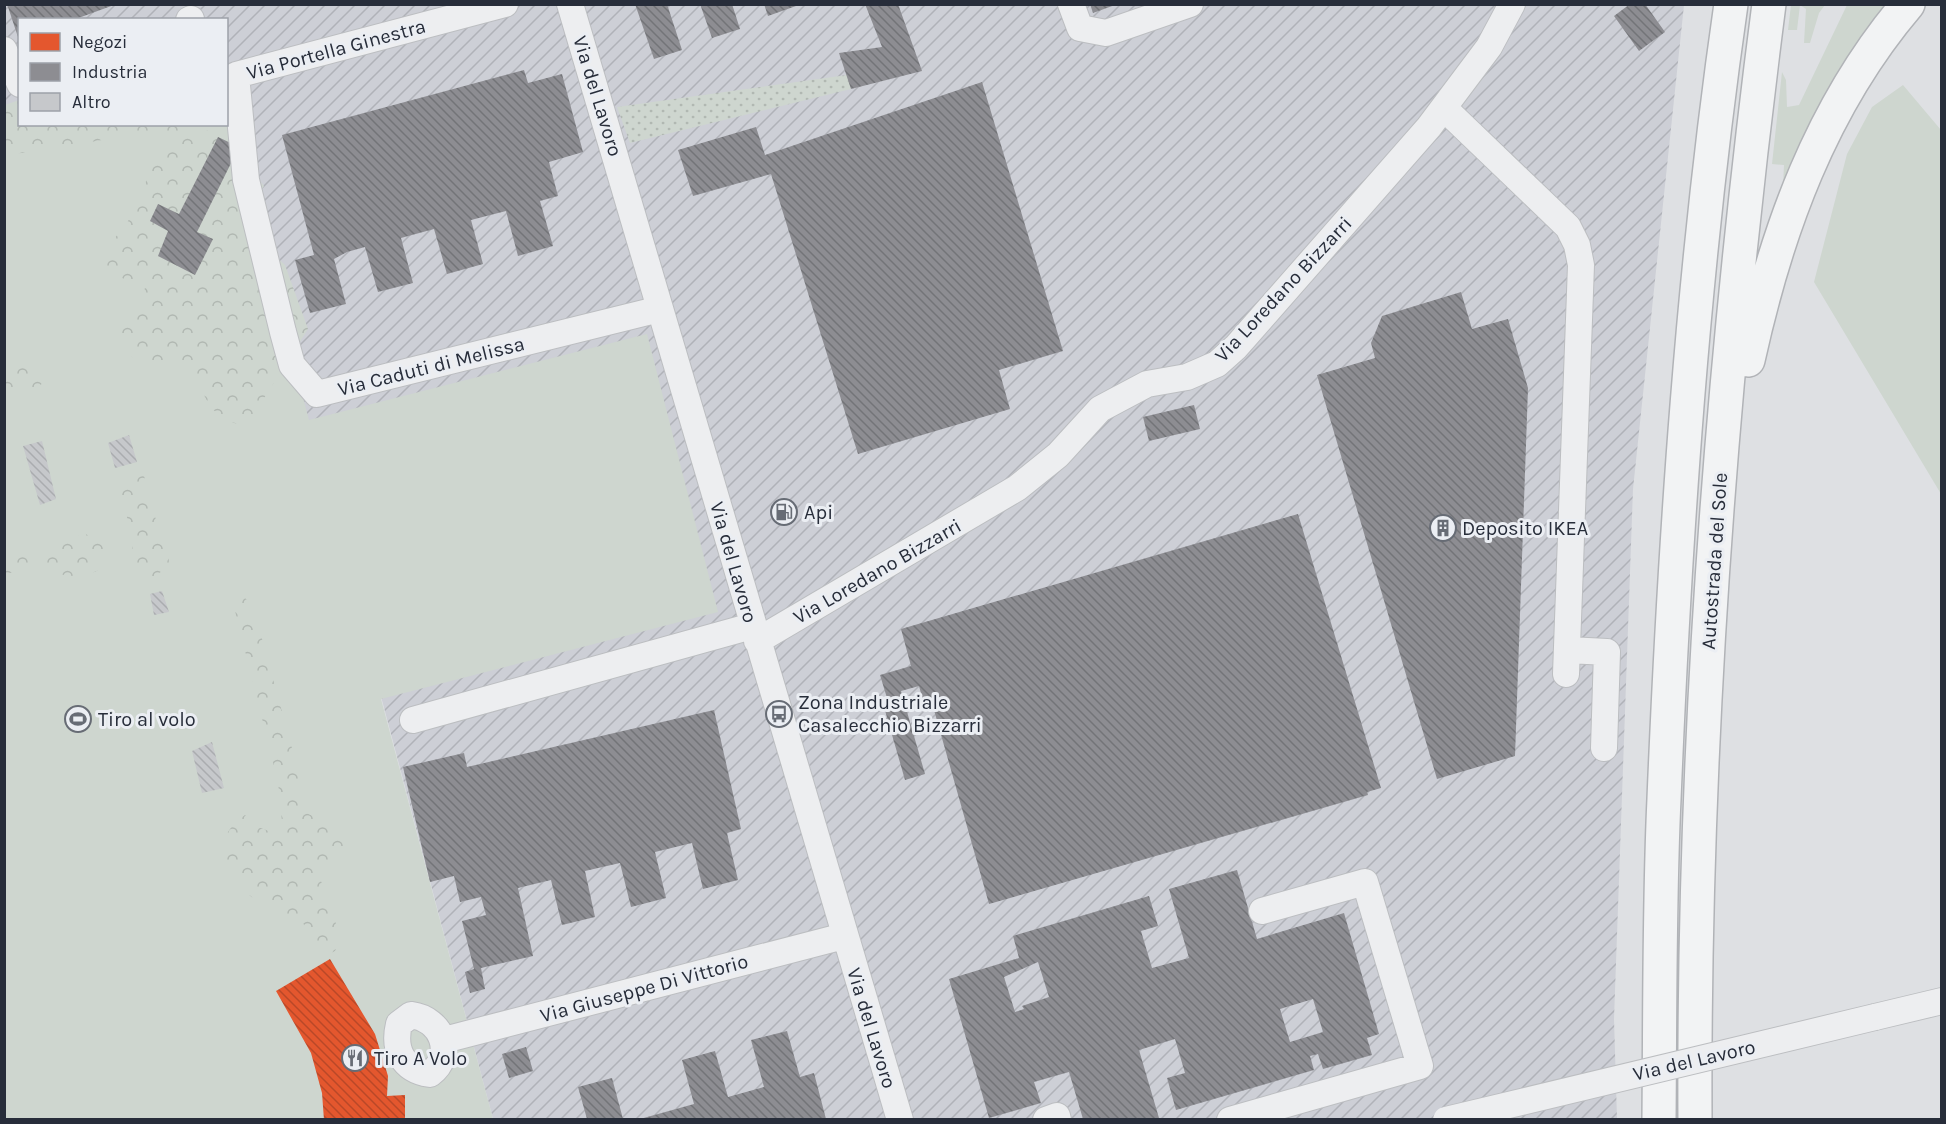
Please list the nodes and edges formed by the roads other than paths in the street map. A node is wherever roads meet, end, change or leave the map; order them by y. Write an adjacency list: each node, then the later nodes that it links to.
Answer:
1 (504, 4): 10 (street, Via Portella Ginestra)
2 (570, 4): 13 (street, Via del Lavoro)
3 (1071, 4): 4 (street)
4 (1190, 4)
5 (1512, 4): 12 (street, Via Loredano Bizzarri)
6 (1731, 4): 27 (highway, Autostrada del Sole)
7 (1769, 4): 14 (highway, Autostrada del Sole)
8 (1908, 4): 14 (highway)
9 (4, 50): 11 (street)
10 (236, 75): 13 (street, Via Caduti di Melissa)
11 (18, 80)
12 (1444, 108): 15 (street, Via Loredano Bizzarri); 17 (street)
13 (660, 309): 15 (street, Via del Lavoro)
14 (1719, 489): 28 (highway, Autostrada del Sole)
15 (755, 633): 16 (street, Via Loredano Bizzarri); 19 (street, Via del Lavoro)
16 (413, 720)
17 (1604, 748)
18 (1262, 911): 25 (street)
19 (844, 936): 21 (street, Via Giuseppe Di Vittorio); 22 (street, Via del Lavoro)
20 (1941, 1001): 26 (street, Via del Lavoro, bridge)
21 (444, 1040)
22 (900, 1119)
23 (1046, 1119): 24 (street)
24 (1058, 1119)
25 (1230, 1119)
26 (1446, 1119)
27 (1659, 1119)
28 (1695, 1119)

